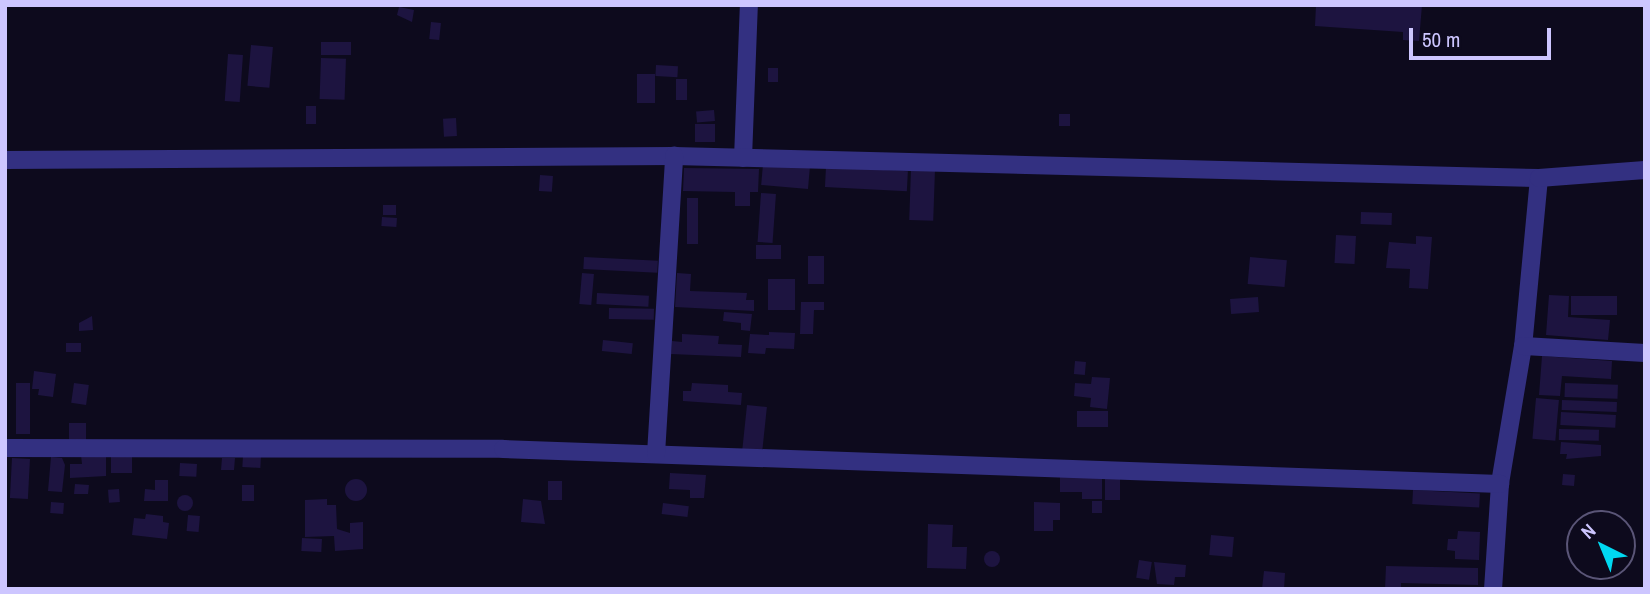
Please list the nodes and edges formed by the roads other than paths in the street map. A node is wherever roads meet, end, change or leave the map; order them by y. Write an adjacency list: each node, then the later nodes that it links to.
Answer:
1 (749, 5): 3 (street)
2 (674, 156): 3 (street); 4 (street); 10 (street)
3 (743, 158): 6 (street)
4 (5, 160)
5 (1645, 170): 6 (street)
6 (1539, 177): 7 (street)
7 (1523, 345): 8 (street); 11 (street)
8 (1645, 353)
9 (5, 448): 10 (street)
10 (656, 453): 11 (street)
11 (1500, 484): 12 (street)
12 (1493, 589)

